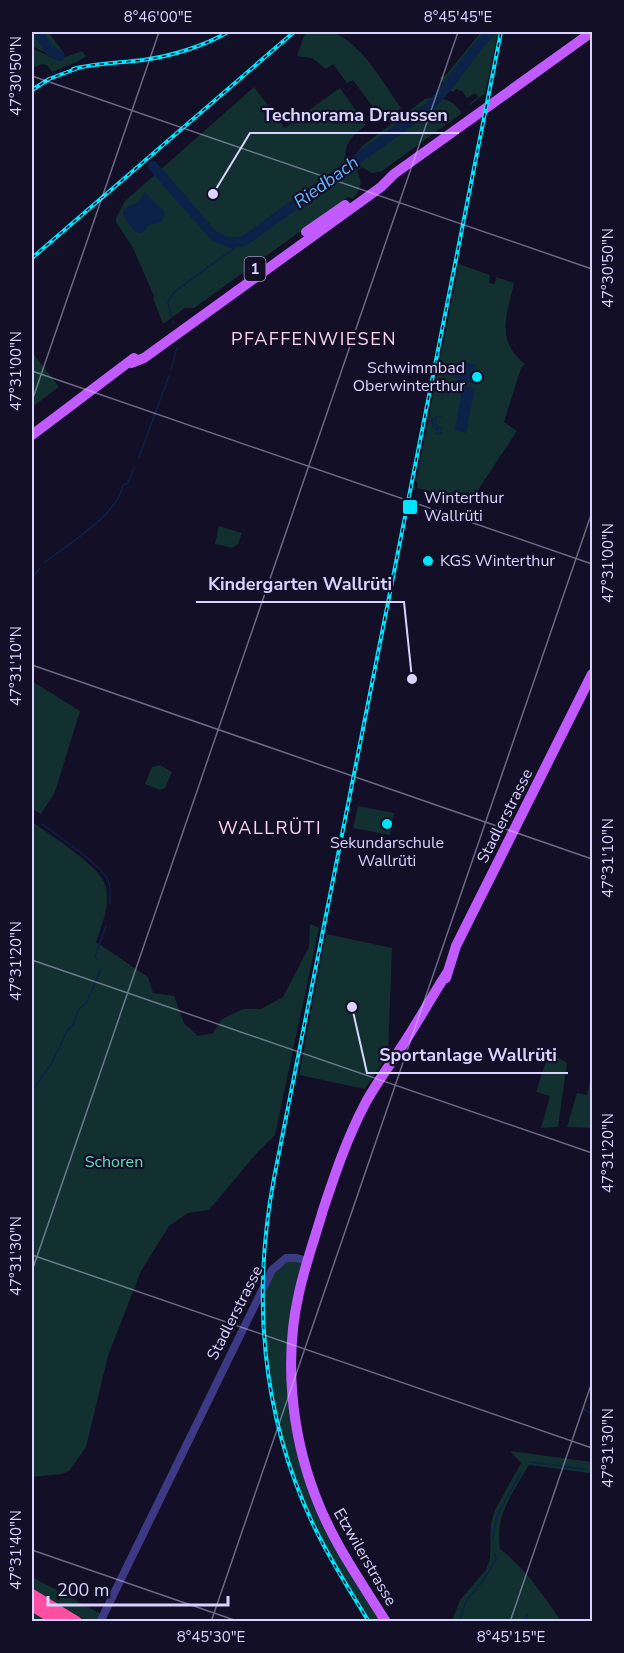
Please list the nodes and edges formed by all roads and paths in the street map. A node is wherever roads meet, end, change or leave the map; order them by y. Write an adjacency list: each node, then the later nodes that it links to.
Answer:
1 (592, 32): 2 (main road, 1)
2 (32, 435)
3 (592, 674): 4 (main road, Stadlerstrasse)
4 (307, 1261): 9 (street, Stadlerstrasse); 10 (main road, Etzwilerstrasse)
5 (32, 1595): 8 (highway)
6 (32, 1605): 7 (highway)
7 (60, 1622)
8 (76, 1622)
9 (100, 1622)
10 (386, 1622)

